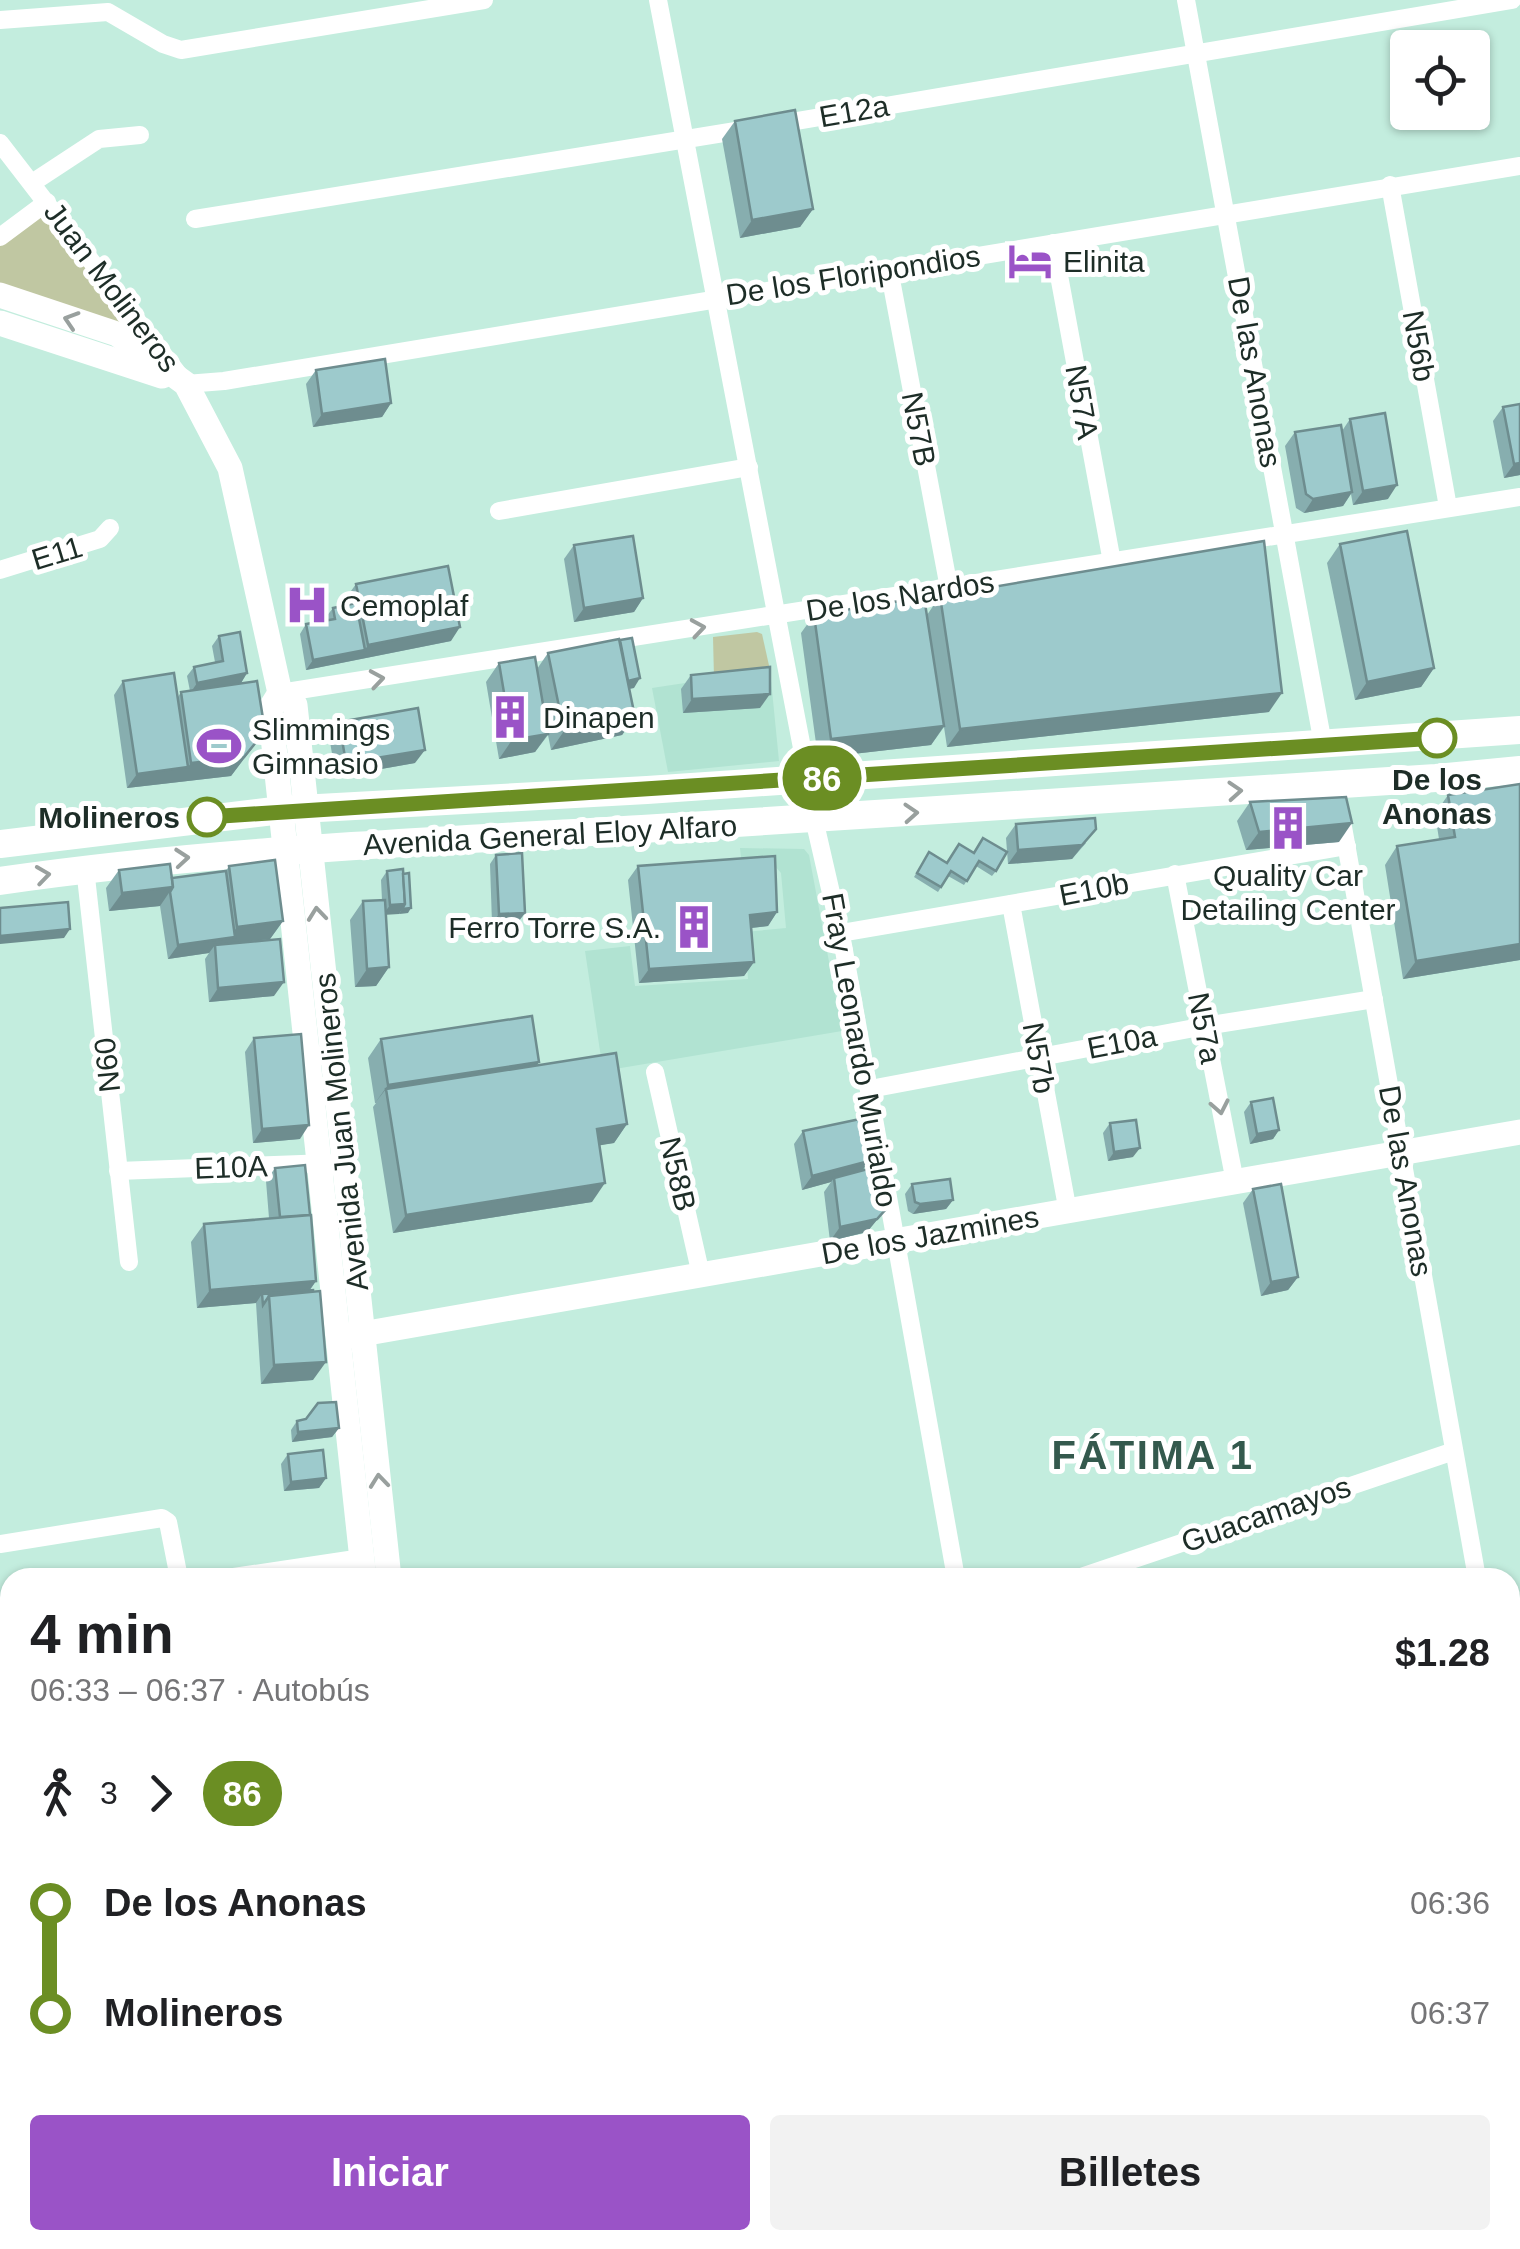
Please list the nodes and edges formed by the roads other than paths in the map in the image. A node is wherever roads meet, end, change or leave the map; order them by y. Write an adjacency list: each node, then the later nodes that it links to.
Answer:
1 (484, 0): 5 (street)
2 (658, 0): 9 (street)
3 (1186, 0): 7 (street, De las Anonas)
4 (1512, 0): 7 (street, E12a)
5 (396, 8): 6 (street)
6 (0, 20)
7 (1196, 54): 9 (street, E12a); 15 (street, De las Anonas)
8 (140, 136): 12 (street)
9 (685, 140): 16 (street, E12a); 21 (street)
10 (0, 144): 12 (street, Juan Molineros)
11 (1520, 166): 13 (street, De los Floripondios)
12 (32, 183): 14 (street, Juan Molineros)
13 (1390, 185): 15 (street, De los Floripondios); 26 (street, N56b)
14 (47, 202): 17 (street); 23 (street, Juan Molineros)
15 (1226, 214): 18 (street, De los Floripondios); 29 (street, De las Anonas)
16 (195, 219)
17 (0, 237)
18 (1053, 243): 19 (street, De los Floripondios); 30 (street, N57A)
19 (889, 270): 21 (street, De los Floripondios); 32 (street, N57B)
20 (0, 295): 23 (street, one-way to 20)
21 (715, 298): 23 (street, De los Floripondios); 24 (street)
22 (0, 323): 23 (street)
23 (186, 384): 34 (street, Avenida Juan Molineros)
24 (748, 466): 27 (street); 33 (street)
25 (1520, 497): 26 (street, De los Nardos)
26 (1448, 507): 29 (street, De los Nardos)
27 (499, 511)
28 (110, 528): 31 (street, E11)
29 (1284, 533): 30 (street, De los Nardos); 36 (street, De las Anonas)
30 (1112, 562): 32 (street, De los Nardos)
31 (0, 570)
32 (950, 588): 33 (street, De los Nardos)
33 (778, 615): 34 (street, De los Nardos, one-way to 33); 38 (street)
34 (280, 694): 40 (street, Avenida Juan Molineros)
35 (1520, 730): 36 (main road, Avenida General Eloy Alfaro)
36 (1323, 744): 38 (main road, Avenida General Eloy Alfaro)
37 (1520, 770): 39 (main road, Avenida General Eloy Alfaro)
38 (808, 779): 40 (main road, Avenida General Eloy Alfaro)
39 (1336, 784): 41 (main road, Avenida General Eloy Alfaro, one-way to 39); 43 (street, De las Anonas)
40 (294, 809): 42 (main road, Avenida General Eloy Alfaro); 44 (street, Avenida Juan Molineros)
41 (814, 819): 44 (main road, Avenida General Eloy Alfaro); 49 (street, Fray Leonardo Murialdo)
42 (0, 844)
43 (1346, 846): 46 (street, E10b); 50 (street, De las Anonas)
44 (298, 849): 45 (main road, Avenida General Eloy Alfaro, one-way to 44); 57 (street, Avenida Juan Molineros)
45 (85, 868): 47 (main road, Avenida General Eloy Alfaro, one-way to 45); 58 (street, N60)
46 (1175, 874): 48 (street, E10b); 51 (street, N57a)
47 (0, 881)
48 (1011, 904): 49 (street, E10b); 52 (street, N57b)
49 (841, 932): 54 (street, Fray Leonardo Murialdo)
50 (1374, 999): 51 (street, E10a); 56 (street, De las Anonas)
51 (1205, 1026): 52 (street, E10a); 59 (street, N57a, one-way to 59)
52 (1039, 1059): 54 (street, E10a); 60 (street, N57b)
53 (655, 1072): 63 (street, N58B)
54 (870, 1089): 61 (street, Fray Leonardo Murialdo)
55 (1520, 1132): 56 (street, De los Jazmines)
56 (1402, 1154): 59 (street, De los Jazmines); 65 (street, De las Anonas)
57 (332, 1163): 58 (street, E10A); 64 (street, Avenida Juan Molineros)
58 (118, 1171): 62 (street, N60)
59 (1235, 1182): 60 (street, De los Jazmines)
60 (1068, 1212): 61 (street, De los Jazmines)
61 (894, 1241): 63 (street, De los Jazmines); 70 (street, Fray Leonardo Murialdo)
62 (129, 1262)
63 (701, 1274): 64 (street, De los Jazmines)
64 (351, 1335): 68 (street, Avenida Juan Molineros); 69 (street, Avenida Juan Molineros, one-way to 64)
65 (1454, 1450): 71 (street, Guacamayos); 72 (street, De las Anonas)
66 (0, 1544): 67 (street)
67 (178, 1568)
68 (363, 1568)
69 (387, 1568)
70 (954, 1568)
71 (1107, 1568)
72 (1475, 1568)

